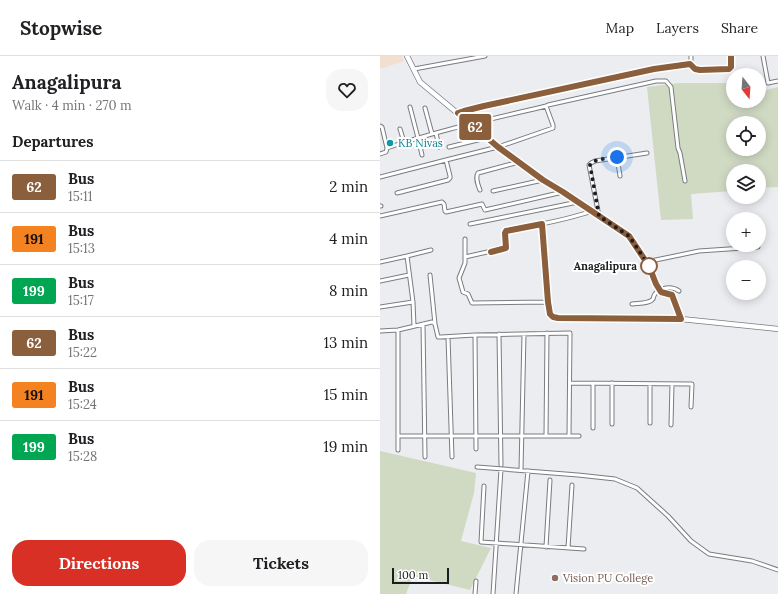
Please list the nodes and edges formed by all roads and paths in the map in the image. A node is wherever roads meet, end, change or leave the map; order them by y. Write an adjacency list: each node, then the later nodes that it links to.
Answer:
1 (407, 56): 7 (street)
2 (485, 56): 7 (street)
3 (691, 56): 6 (street)
4 (731, 56): 6 (street)
5 (763, 56): 8 (street)
6 (690, 64): 12 (street)
7 (414, 69): 12 (street)
8 (778, 81)
9 (546, 106): 13 (street); 21 (street); 33 (street)
10 (410, 107): 18 (street)
11 (425, 108): 16 (street)
12 (458, 113): 13 (street)
13 (472, 124): 16 (street); 17 (street)
14 (380, 126): 22 (street)
15 (400, 128): 19 (street)
16 (434, 133): 18 (street); 20 (street)
17 (488, 137): 21 (street); 23 (street)
18 (418, 138): 19 (street); 26 (street)
19 (404, 142): 22 (street)
20 (439, 147)
21 (498, 147): 28 (street); 29 (street)
22 (387, 148): 25 (street)
23 (450, 148)
24 (647, 153): 27 (street)
25 (380, 154)
26 (422, 155)
27 (617, 157): 30 (street); 41 (street)
28 (446, 160): 31 (street); 37 (street)
29 (519, 162): 32 (street); 34 (street)
30 (620, 176)
31 (380, 177)
32 (543, 180): 35 (street); 36 (street)
33 (685, 181)
34 (480, 190)
35 (493, 191)
36 (563, 192): 38 (street); 40 (street)
37 (397, 193)
38 (578, 202): 39 (street); 42 (street)
39 (592, 211): 41 (street); 43 (street)
40 (380, 216)
41 (599, 216): 50 (street)
42 (470, 224)
43 (542, 224): 48 (street); 57 (street)
44 (465, 239): 48 (street)
45 (726, 249): 50 (street)
46 (431, 250): 47 (street)
47 (407, 256): 49 (street); 51 (street)
48 (465, 257): 57 (street)
49 (380, 262)
50 (646, 262): 54 (street)
51 (409, 275): 53 (street); 56 (street)
52 (430, 275): 62 (street)
53 (380, 281)
54 (660, 290): 55 (street); 58 (street); 60 (street)
55 (679, 291)
56 (413, 302): 59 (street); 63 (street)
57 (548, 302): 60 (street)
58 (632, 304)
59 (380, 307)
60 (681, 319): 64 (street)
61 (423, 324): 62 (street); 63 (street); 83 (street)
62 (436, 324): 71 (street)
63 (414, 326): 65 (street)
64 (777, 328)
65 (398, 330): 66 (street); 82 (street)
66 (380, 331)
67 (547, 333): 69 (street); 72 (street); 88 (street)
68 (499, 334): 69 (street); 70 (street); 86 (street)
69 (524, 334): 87 (street)
70 (475, 335): 71 (street); 85 (street)
71 (448, 337): 84 (street)
72 (570, 383): 73 (street); 89 (street)
73 (593, 383): 74 (street); 81 (street)
74 (612, 383): 75 (street); 79 (street)
75 (650, 384): 76 (street); 78 (street)
76 (672, 384): 77 (street); 80 (street)
77 (691, 407)
78 (650, 423)
79 (612, 424)
80 (671, 425)
81 (593, 428)
82 (398, 436): 83 (street); 92 (street)
83 (425, 436): 84 (street); 93 (street)
84 (451, 436): 85 (street); 94 (street)
85 (476, 436): 86 (street); 91 (street)
86 (502, 436): 87 (street); 96 (street)
87 (522, 436): 88 (street); 97 (street)
88 (546, 436): 89 (street)
89 (569, 436): 90 (street)
90 (579, 436)
91 (476, 449)
92 (398, 450)
93 (425, 457)
94 (452, 457)
95 (477, 467): 96 (street)
96 (501, 467): 97 (street); 102 (street)
97 (521, 470): 98 (street)
98 (528, 471): 103 (street); 107 (street)
99 (550, 480): 104 (street)
100 (572, 485): 105 (street)
101 (484, 486): 102 (street)
102 (496, 543): 103 (street); 110 (street)
103 (521, 544): 104 (street); 111 (street)
104 (546, 547): 105 (street)
105 (568, 548): 106 (street)
106 (584, 549)
107 (778, 570)
108 (476, 581): 109 (street)
109 (475, 594)
110 (493, 594)
111 (516, 594)

